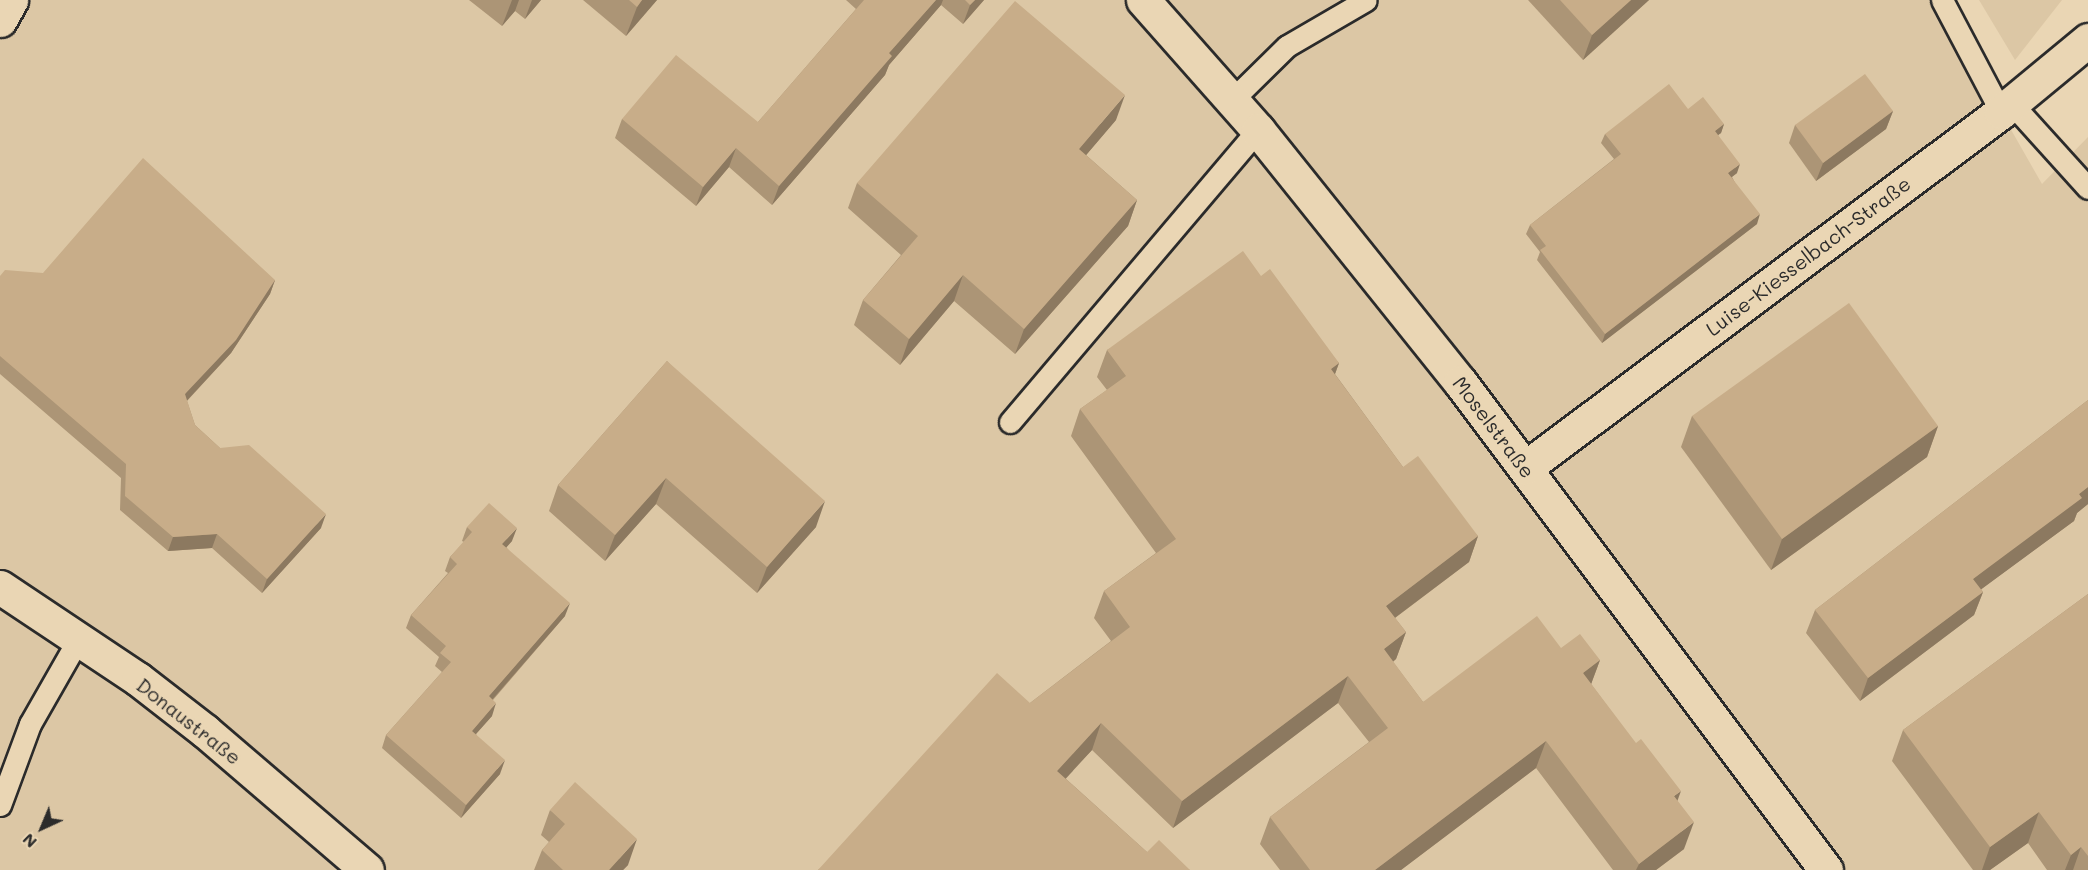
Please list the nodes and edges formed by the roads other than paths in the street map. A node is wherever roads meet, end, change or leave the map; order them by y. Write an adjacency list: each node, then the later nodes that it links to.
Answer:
1 (10, 0): 5 (street)
2 (1143, 0): 7 (street, Moselstraße)
3 (1366, 0): 7 (lane)
4 (1942, 0): 8 (lane)
5 (0, 20)
6 (2088, 40): 8 (street, Luise-Kiesselbach-Straße)
7 (1231, 101): 9 (street, Moselstraße)
8 (2007, 108): 10 (lane); 12 (street, Luise-Kiesselbach-Straße)
9 (1258, 130): 11 (lane); 12 (street, Moselstraße)
10 (2088, 188)
11 (1010, 422)
12 (1525, 468): 17 (street, Moselstraße)
13 (0, 587): 14 (street, Donaustraße)
14 (78, 638): 15 (lane); 16 (street, Donaustraße)
15 (0, 805)
16 (367, 870)
17 (1826, 870)

